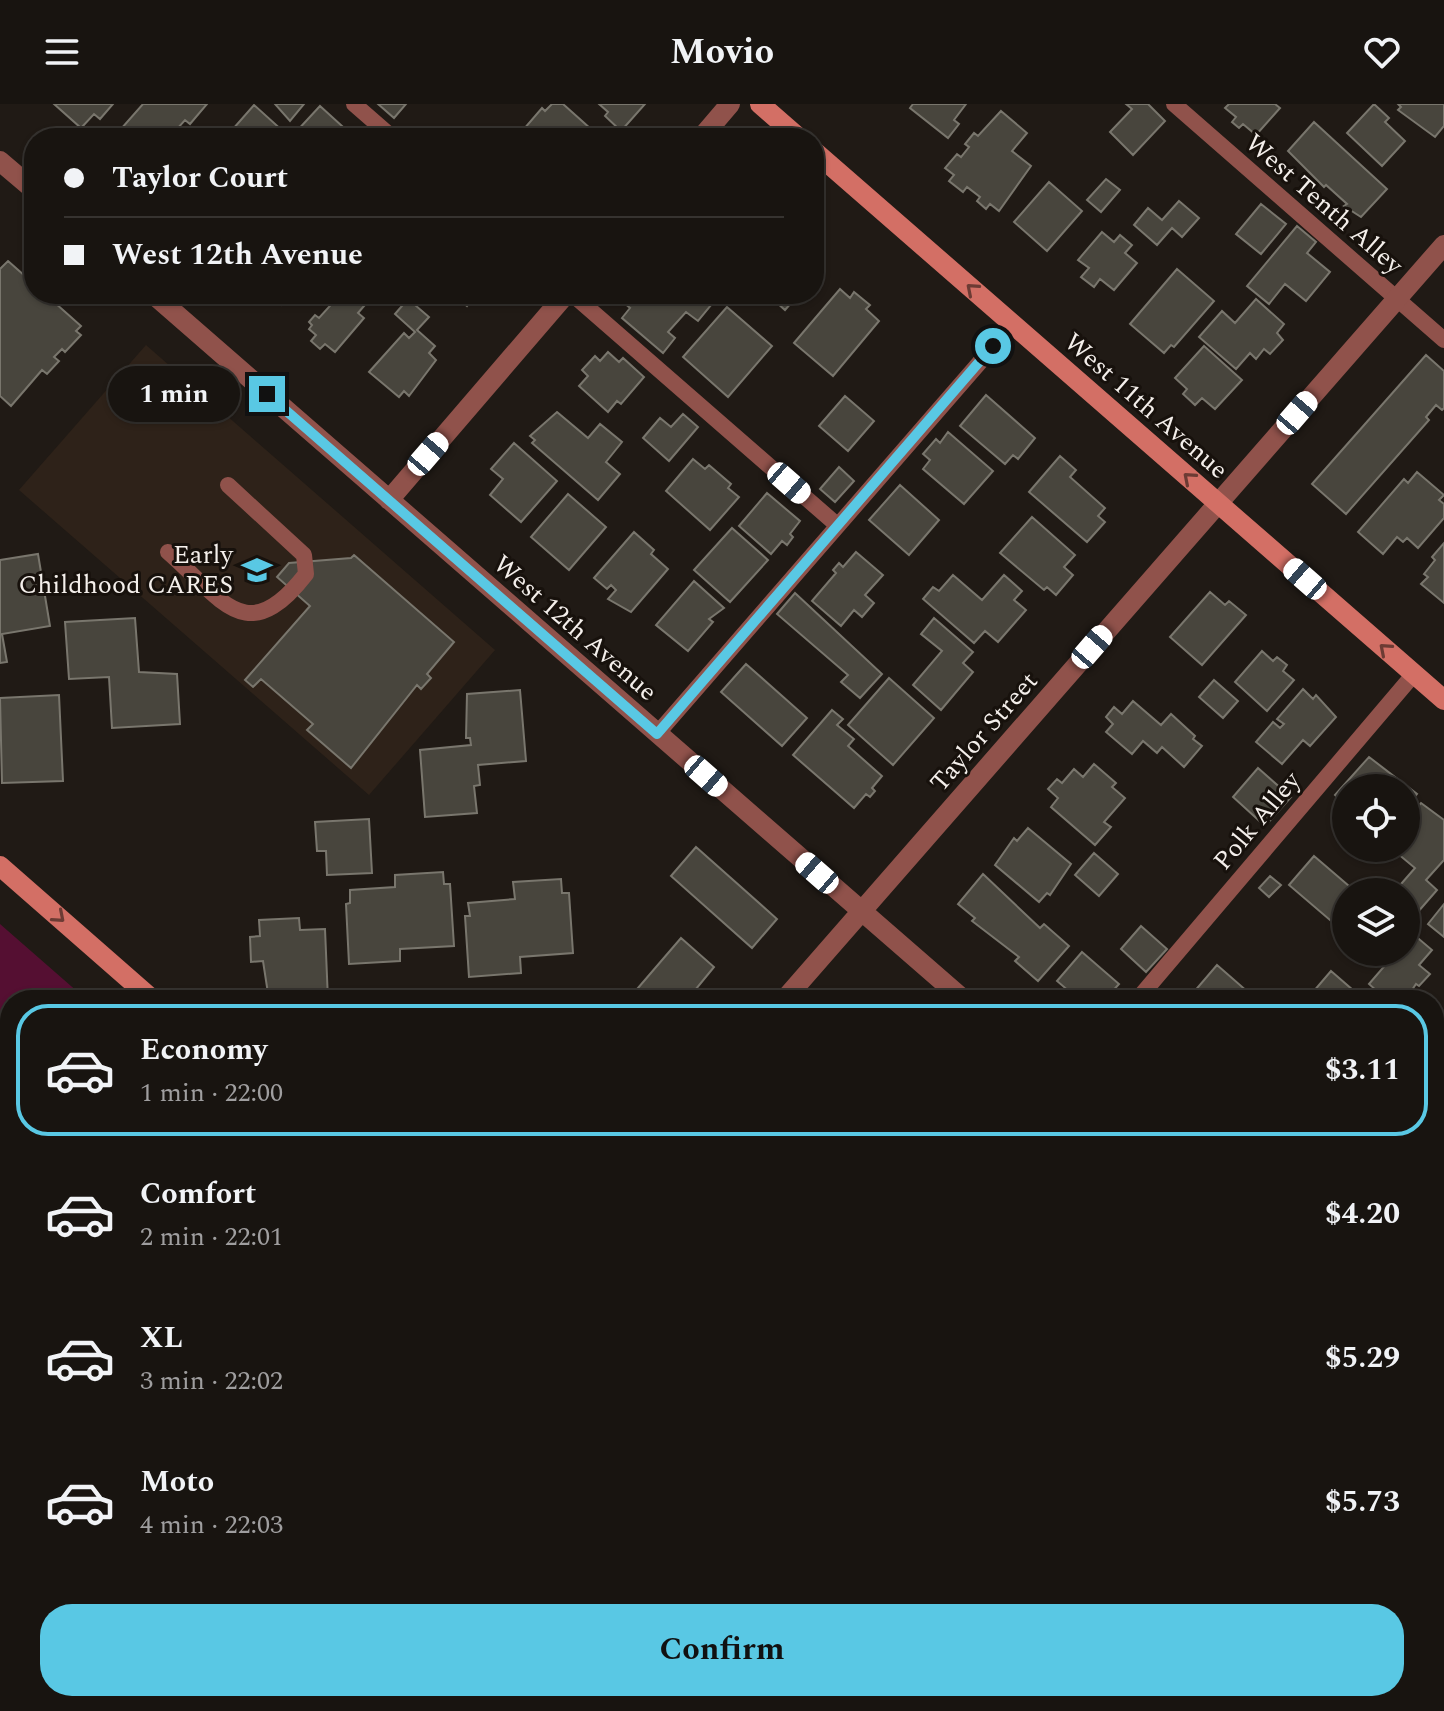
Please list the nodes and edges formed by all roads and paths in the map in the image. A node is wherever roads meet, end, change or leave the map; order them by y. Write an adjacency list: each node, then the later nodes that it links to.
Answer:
1 (354, 104): 5 (lane)
2 (730, 104): 6 (street)
3 (760, 104): 7 (main road)
4 (1174, 104): 12 (lane, West Tenth Alley)
5 (382, 128)
6 (710, 128)
7 (788, 128)
8 (824, 160): 16 (main road, West 11th Avenue, one-way to 8)
9 (0, 161): 10 (street)
10 (24, 181)
11 (1444, 245): 12 (street, Taylor Street)
12 (1397, 299): 17 (lane, West Tenth Alley); 20 (street, Taylor Street)
13 (164, 304): 19 (street, West 12th Avenue)
14 (560, 304): 19 (street)
15 (581, 304): 21 (lane)
16 (1013, 324): 20 (main road, West 11th Avenue, one-way to 16); 21 (lane)
17 (1444, 340)
18 (228, 485): 22 (lane)
19 (389, 500): 25 (street, West 12th Avenue)
20 (1218, 503): 23 (main road, West 11th Avenue, one-way to 20); 27 (street, Taylor Street)
21 (837, 525): 25 (lane)
22 (168, 552)
23 (1414, 674): 24 (main road, West 11th Avenue); 31 (lane, Polk Alley)
24 (1444, 700)
25 (657, 734): 27 (street, West 12th Avenue)
26 (0, 866): 28 (main road, one-way to 28)
27 (861, 912): 29 (street, Taylor Street); 30 (street, West 12th Avenue)
28 (142, 990)
29 (793, 990)
30 (952, 990)
31 (1145, 990)

